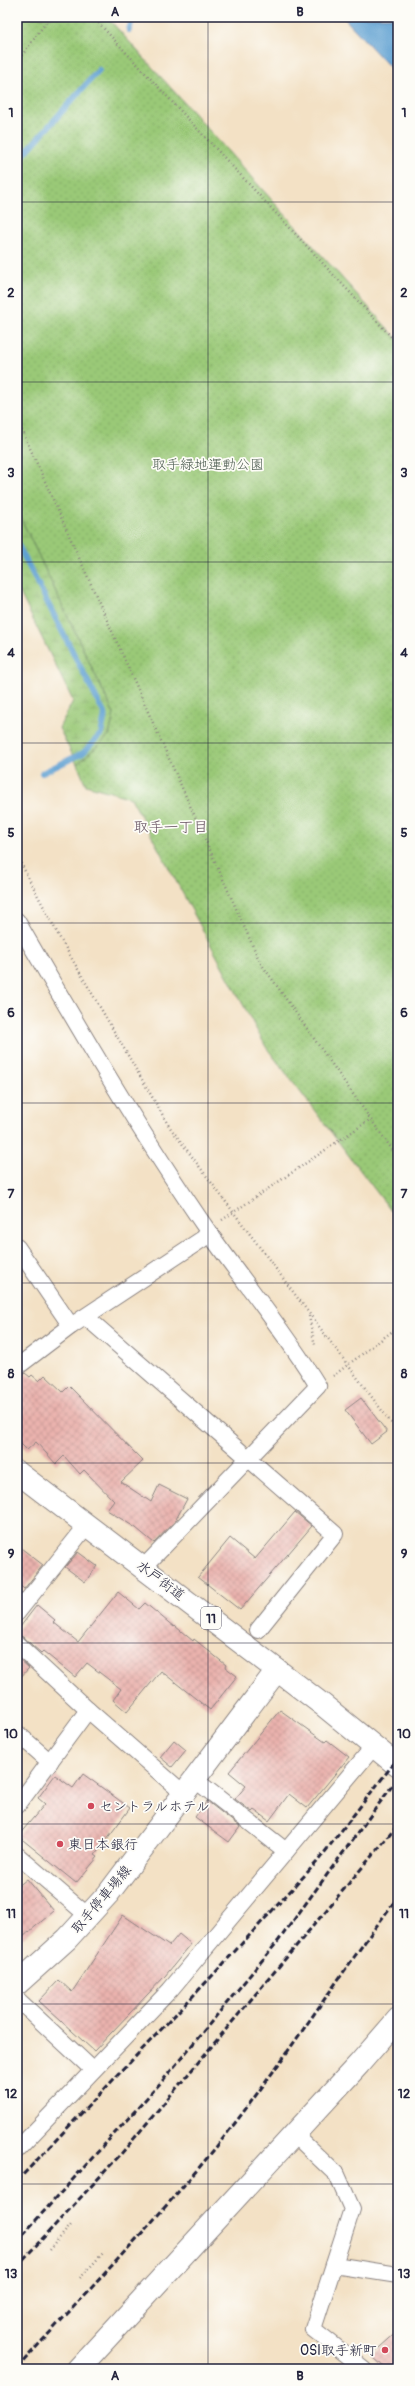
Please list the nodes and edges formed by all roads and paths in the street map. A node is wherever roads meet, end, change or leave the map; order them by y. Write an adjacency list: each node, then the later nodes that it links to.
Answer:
1 (50, 17): 3 (path)
2 (93, 17): 4 (path)
3 (17, 62)
4 (398, 344)
5 (17, 419): 8 (path)
6 (17, 856): 10 (path)
7 (17, 921): 11 (street)
8 (371, 1119): 9 (path); 10 (path)
9 (398, 1158)
10 (232, 1212): 16 (path)
11 (210, 1234): 13 (street); 20 (street)
12 (17, 1247): 14 (street)
13 (86, 1317): 14 (street); 20 (street)
14 (71, 1326): 17 (street)
15 (398, 1327): 16 (path)
16 (348, 1365): 18 (path); 19 (path)
17 (17, 1367)
18 (329, 1379)
19 (392, 1424)
20 (249, 1460): 23 (street); 25 (street)
21 (17, 1472): 22 (main road, 水戸街道 / 11)
22 (87, 1525): 23 (main road, 水戸街道 / 11); 24 (street)
23 (144, 1567): 27 (main road, 水戸街道 / 11)
24 (17, 1613)
25 (258, 1630)
26 (17, 1644): 28 (street)
27 (277, 1670): 30 (main road, 水戸街道 / 11); 33 (main road, 取手停車場線)
28 (88, 1710): 31 (street); 33 (street)
29 (17, 1733): 31 (street)
30 (375, 1745): 32 (main road, 水戸街道 / 11); 35 (street)
31 (50, 1762): 34 (street)
32 (398, 1766)
33 (188, 1786): 35 (street); 37 (main road, 取手停車場線)
34 (17, 1806)
35 (286, 1851): 41 (street)
36 (17, 1855): 37 (street)
37 (88, 1916): 38 (main road, 取手停車場線)
38 (17, 1984)
39 (17, 1999): 41 (street)
40 (398, 2019): 42 (main road)
41 (93, 2070): 43 (street)
42 (294, 2134): 47 (street); 50 (main road)
43 (17, 2150)
44 (72, 2224): 45 (path)
45 (49, 2250)
46 (104, 2252): 49 (path)
47 (334, 2265): 48 (street); 51 (street)
48 (398, 2275)
49 (80, 2278)
50 (78, 2369)
51 (364, 2369)

